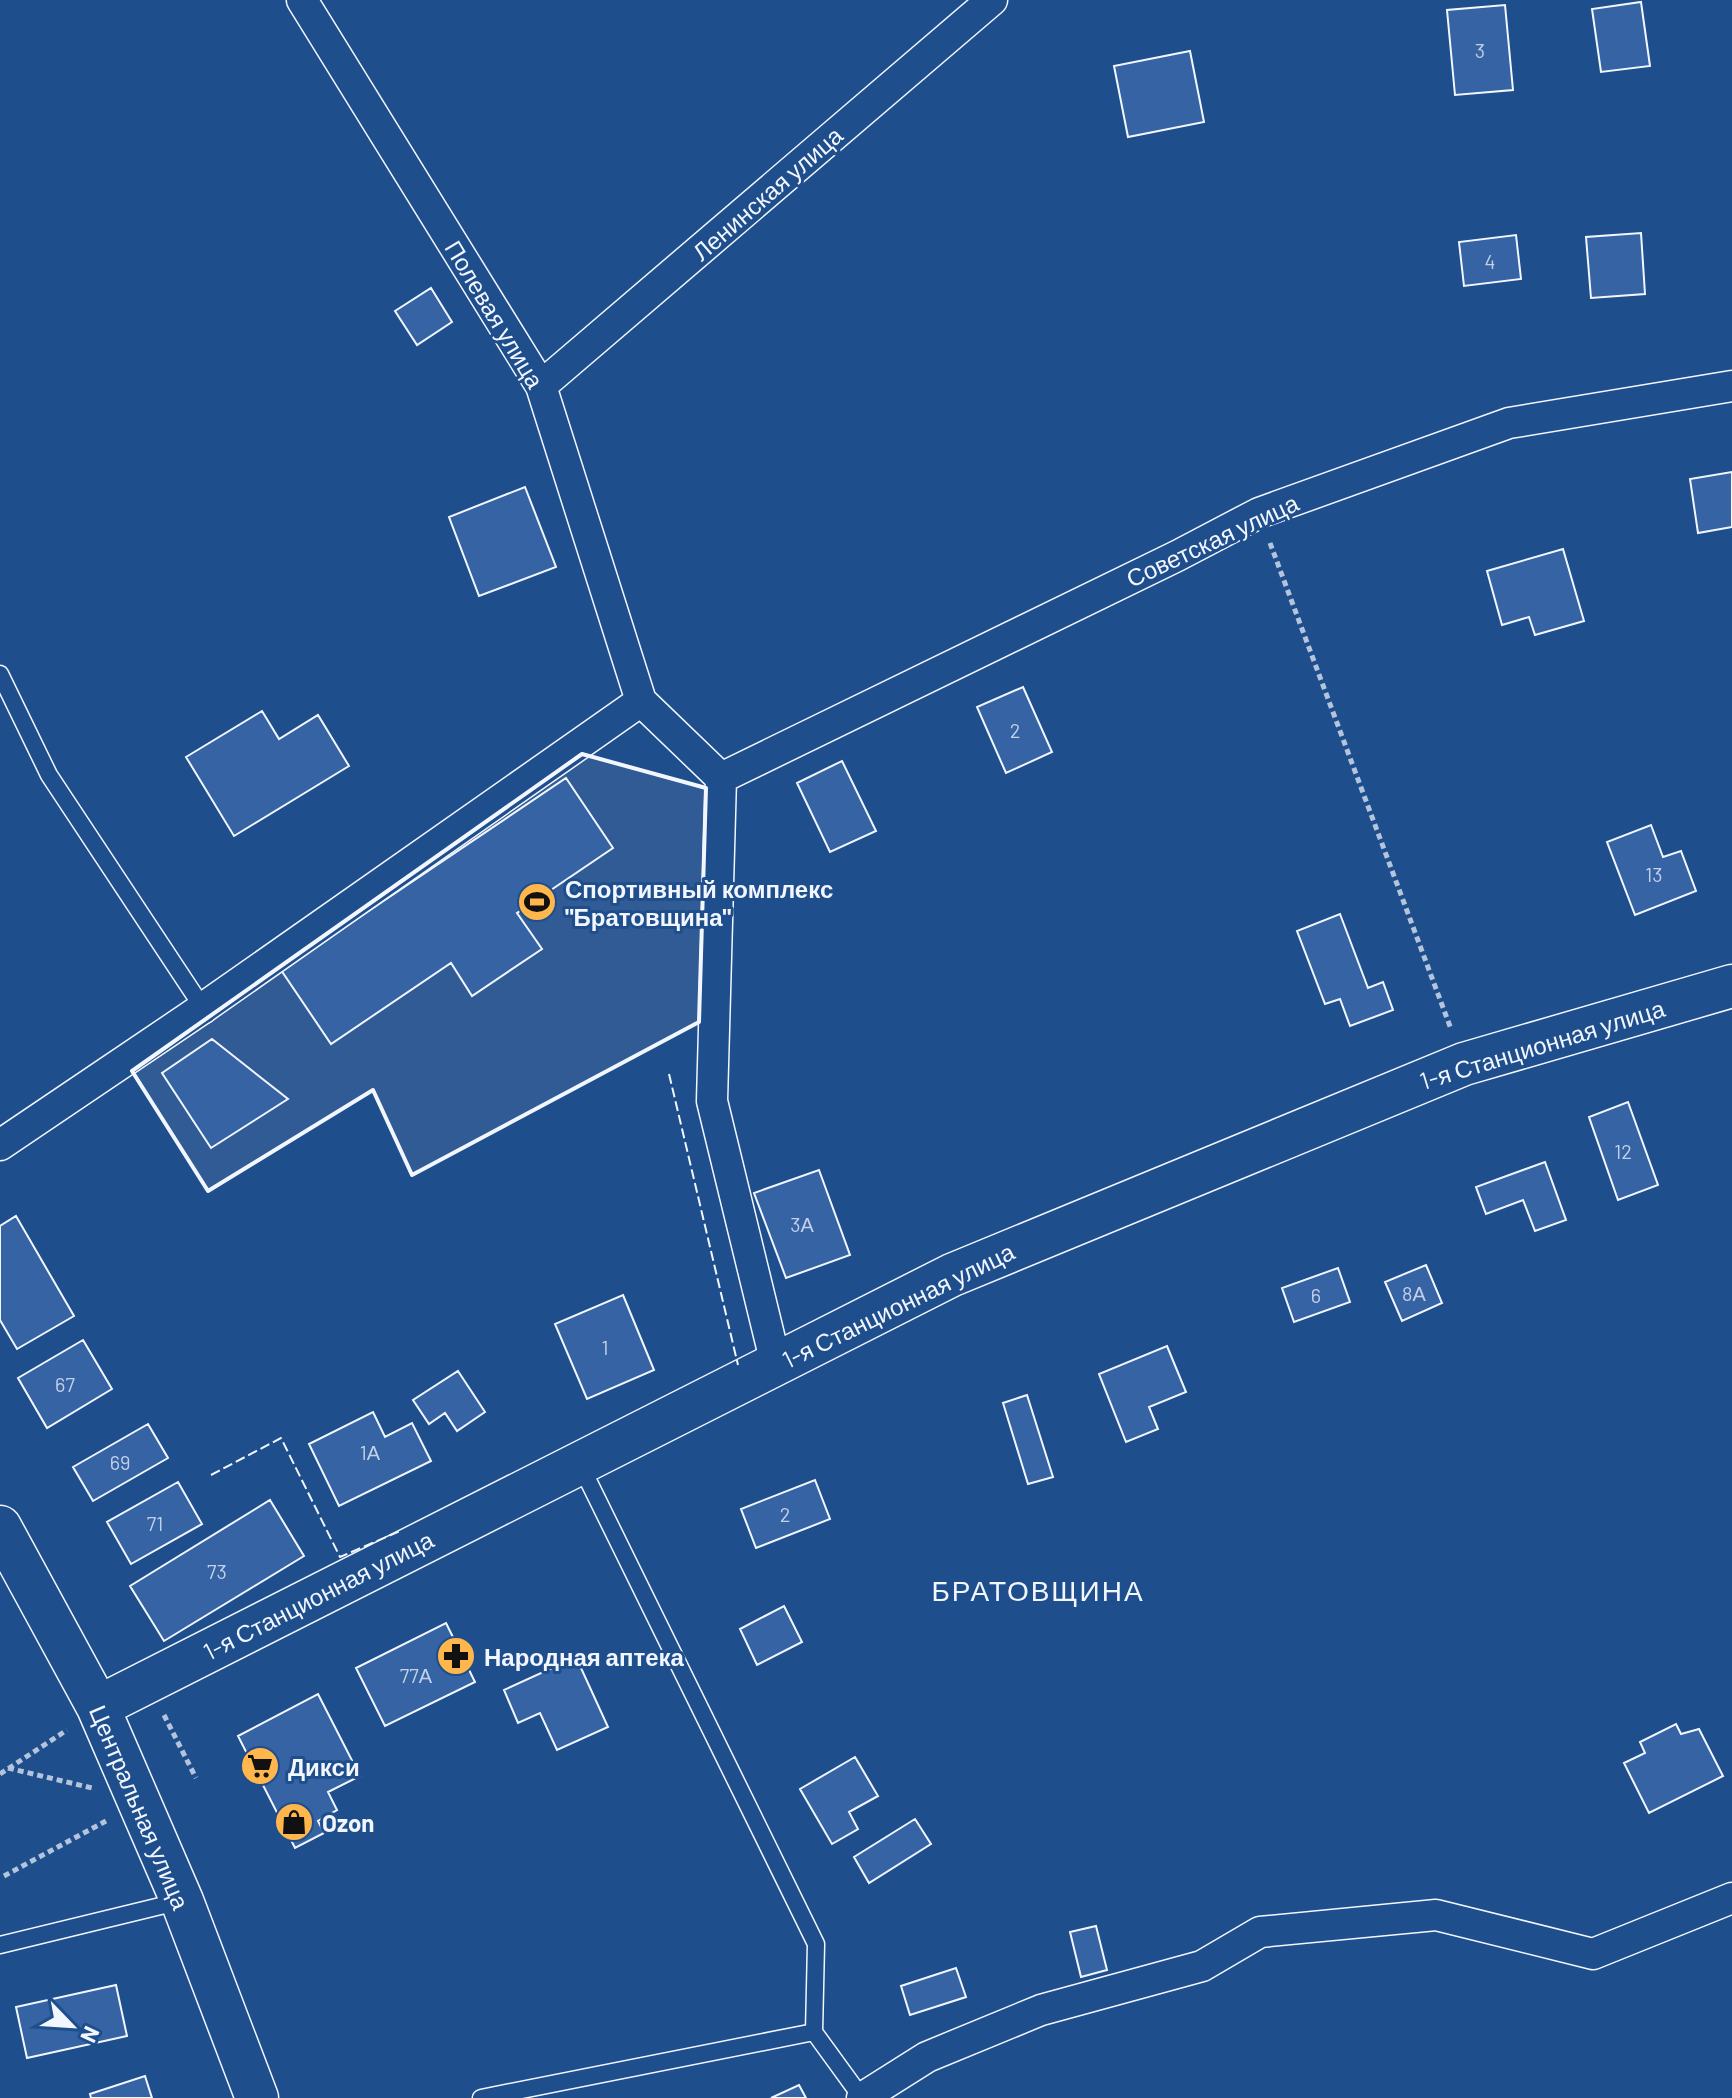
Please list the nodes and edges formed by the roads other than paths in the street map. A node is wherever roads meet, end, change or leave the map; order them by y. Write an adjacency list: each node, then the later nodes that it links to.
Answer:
1 (302, 0): 3 (street, Полевая улица)
2 (992, 0): 3 (street, Ленинская улица)
3 (541, 386): 6 (street, Полевая улица)
4 (1732, 386): 7 (street, Советская улица)
5 (0, 674): 9 (lane)
6 (641, 701): 7 (street); 9 (street)
7 (721, 778): 11 (street)
8 (1732, 986): 11 (main road, 1-я Станционная улица)
9 (206, 1012): 10 (street)
10 (0, 1145)
11 (776, 1364): 12 (main road, 1-я Станционная улица)
12 (579, 1463): 14 (main road, 1-я Станционная улица); 18 (lane)
13 (0, 1527): 14 (main road, Центральная улица)
14 (82, 1718): 16 (main road, Центральная улица)
15 (1732, 1898): 21 (street)
16 (182, 1901): 17 (lane); 19 (main road, Центральная улица)
17 (0, 1945)
18 (814, 2032): 20 (lane); 21 (lane)
19 (257, 2098)
20 (481, 2098)
21 (862, 2098)

